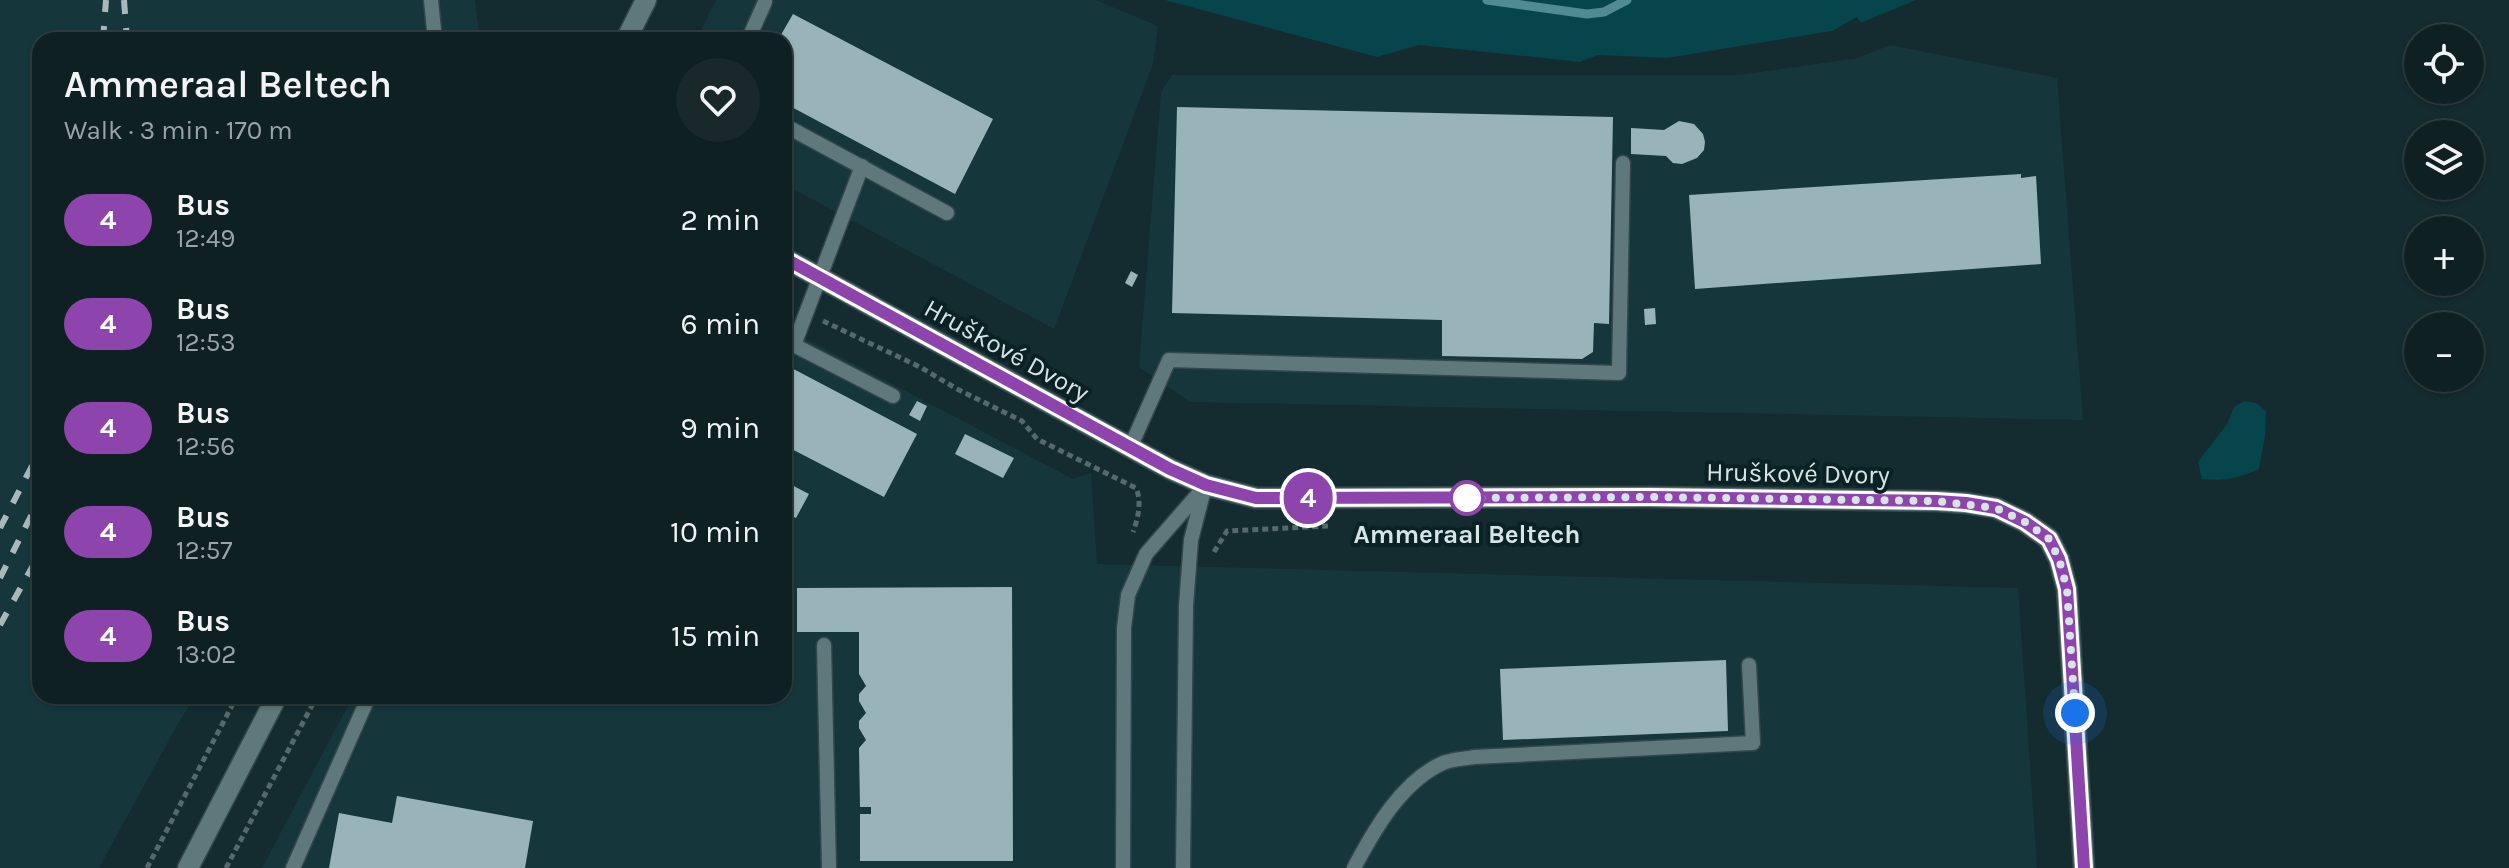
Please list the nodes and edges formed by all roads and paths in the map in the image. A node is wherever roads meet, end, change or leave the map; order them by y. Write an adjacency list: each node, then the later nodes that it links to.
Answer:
1 (431, 0): 4 (lane)
2 (646, 0): 5 (street)
3 (765, 2): 6 (lane)
4 (434, 32)
5 (630, 32)
6 (752, 32)
7 (792, 129): 9 (lane)
8 (1623, 163): 16 (lane)
9 (862, 166): 10 (lane); 12 (lane)
10 (947, 213)
11 (792, 262): 12 (street, Hruškové Dvory)
12 (819, 276): 13 (lane); 16 (street, Hruškové Dvory)
13 (792, 335)
14 (792, 344): 15 (lane)
15 (893, 396)
16 (1130, 448): 17 (street, Hruškové Dvory)
17 (1206, 485): 29 (lane); 30 (lane); 32 (street, Hruškové Dvory)
18 (824, 645): 28 (lane)
19 (1749, 665): 31 (lane)
20 (233, 704): 24 (path)
21 (273, 704): 25 (street)
22 (313, 704): 26 (path)
23 (365, 704): 27 (lane)
24 (147, 868)
25 (188, 868)
26 (226, 868)
27 (293, 868)
28 (829, 868)
29 (1123, 868)
30 (1183, 868)
31 (1354, 868)
32 (2084, 868)

